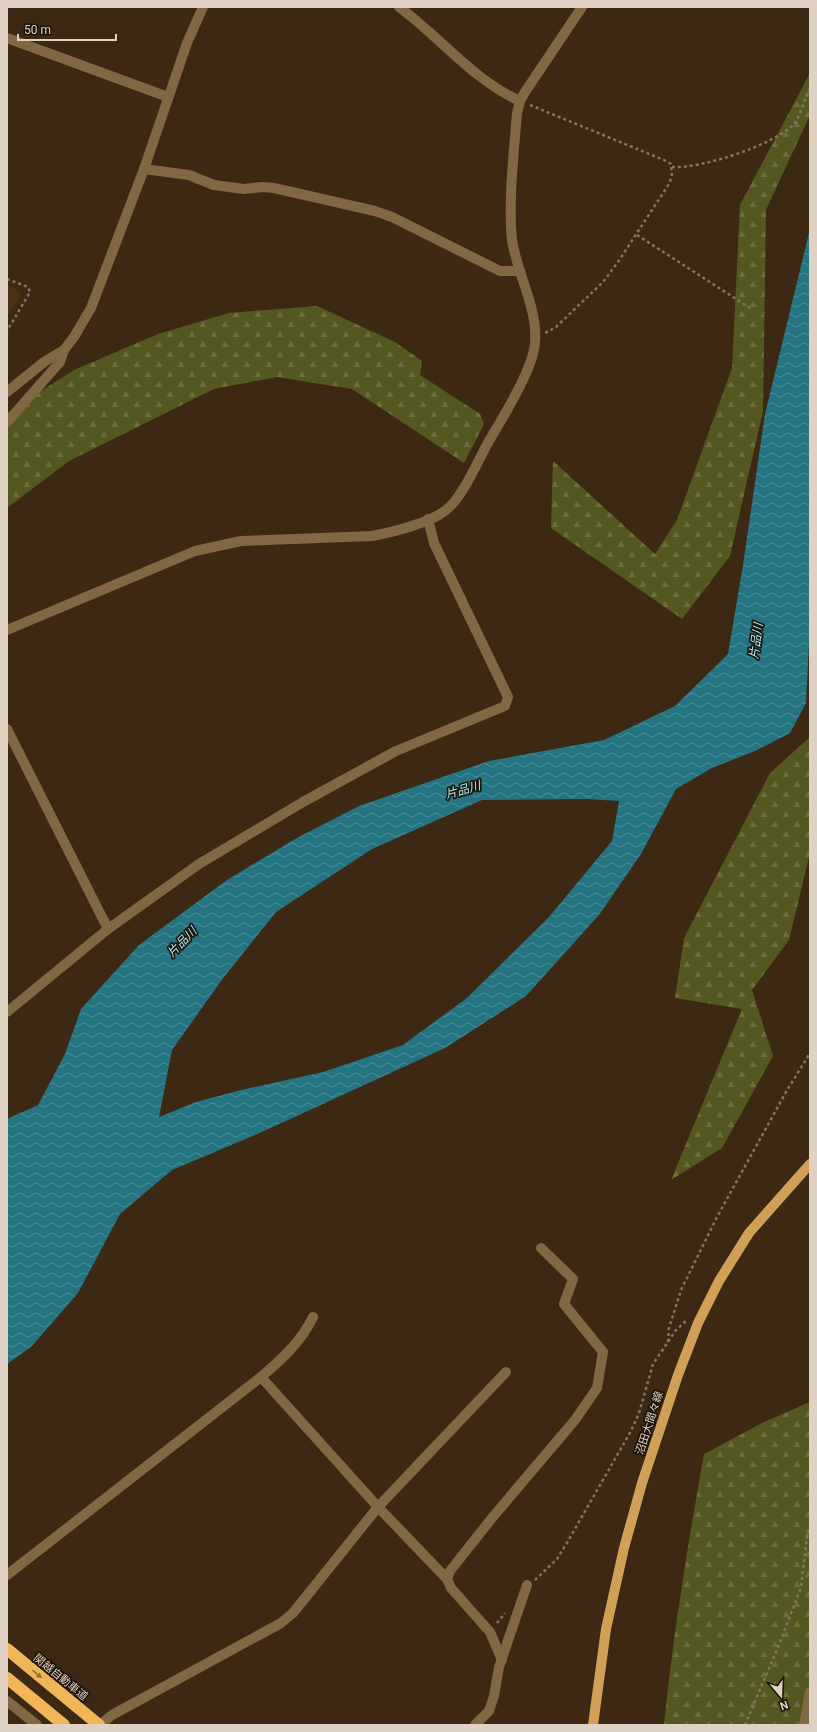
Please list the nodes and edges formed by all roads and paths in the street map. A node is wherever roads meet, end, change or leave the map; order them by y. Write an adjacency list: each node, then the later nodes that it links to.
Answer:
1 (203, 7): 6 (street)
2 (399, 7): 7 (street)
3 (582, 7): 7 (street)
4 (7, 38): 6 (street)
5 (810, 88): 8 (path)
6 (168, 97): 9 (street)
7 (520, 101): 8 (path); 11 (street)
8 (672, 167): 10 (path)
9 (144, 169): 11 (street); 16 (street)
10 (637, 234): 13 (path); 15 (path)
11 (520, 271): 15 (street)
12 (7, 279): 14 (path)
13 (750, 308)
14 (7, 331)
15 (535, 334): 19 (street)
16 (64, 350): 17 (street); 18 (street)
17 (7, 392)
18 (7, 422)
19 (428, 519): 20 (street); 22 (street)
20 (7, 630)
21 (7, 729): 22 (street)
22 (108, 929): 23 (street)
23 (7, 1012)
24 (810, 1053): 29 (path)
25 (810, 1164): 27 (main road, 沼田大間々線)
26 (541, 1248): 35 (street)
27 (703, 1312): 29 (path); 48 (main road, 沼田大間々線)
28 (313, 1317): 31 (street)
29 (668, 1343): 36 (path)
30 (506, 1372): 32 (street)
31 (261, 1377): 32 (street); 34 (street)
32 (378, 1507): 35 (street); 46 (street)
33 (810, 1524): 49 (path)
34 (7, 1575)
35 (446, 1579): 38 (street)
36 (527, 1585): 40 (street)
37 (509, 1608): 38 (path)
38 (490, 1632): 40 (street)
39 (7, 1649): 46 (highway, 関越自動車道, one-way to 46)
40 (502, 1660): 47 (street)
41 (7, 1678): 45 (highway)
42 (810, 1692): 50 (street)
43 (7, 1701): 44 (street)
44 (37, 1725)
45 (64, 1725)
46 (100, 1725)
47 (475, 1725)
48 (592, 1725)
49 (745, 1725)
50 (804, 1725)

